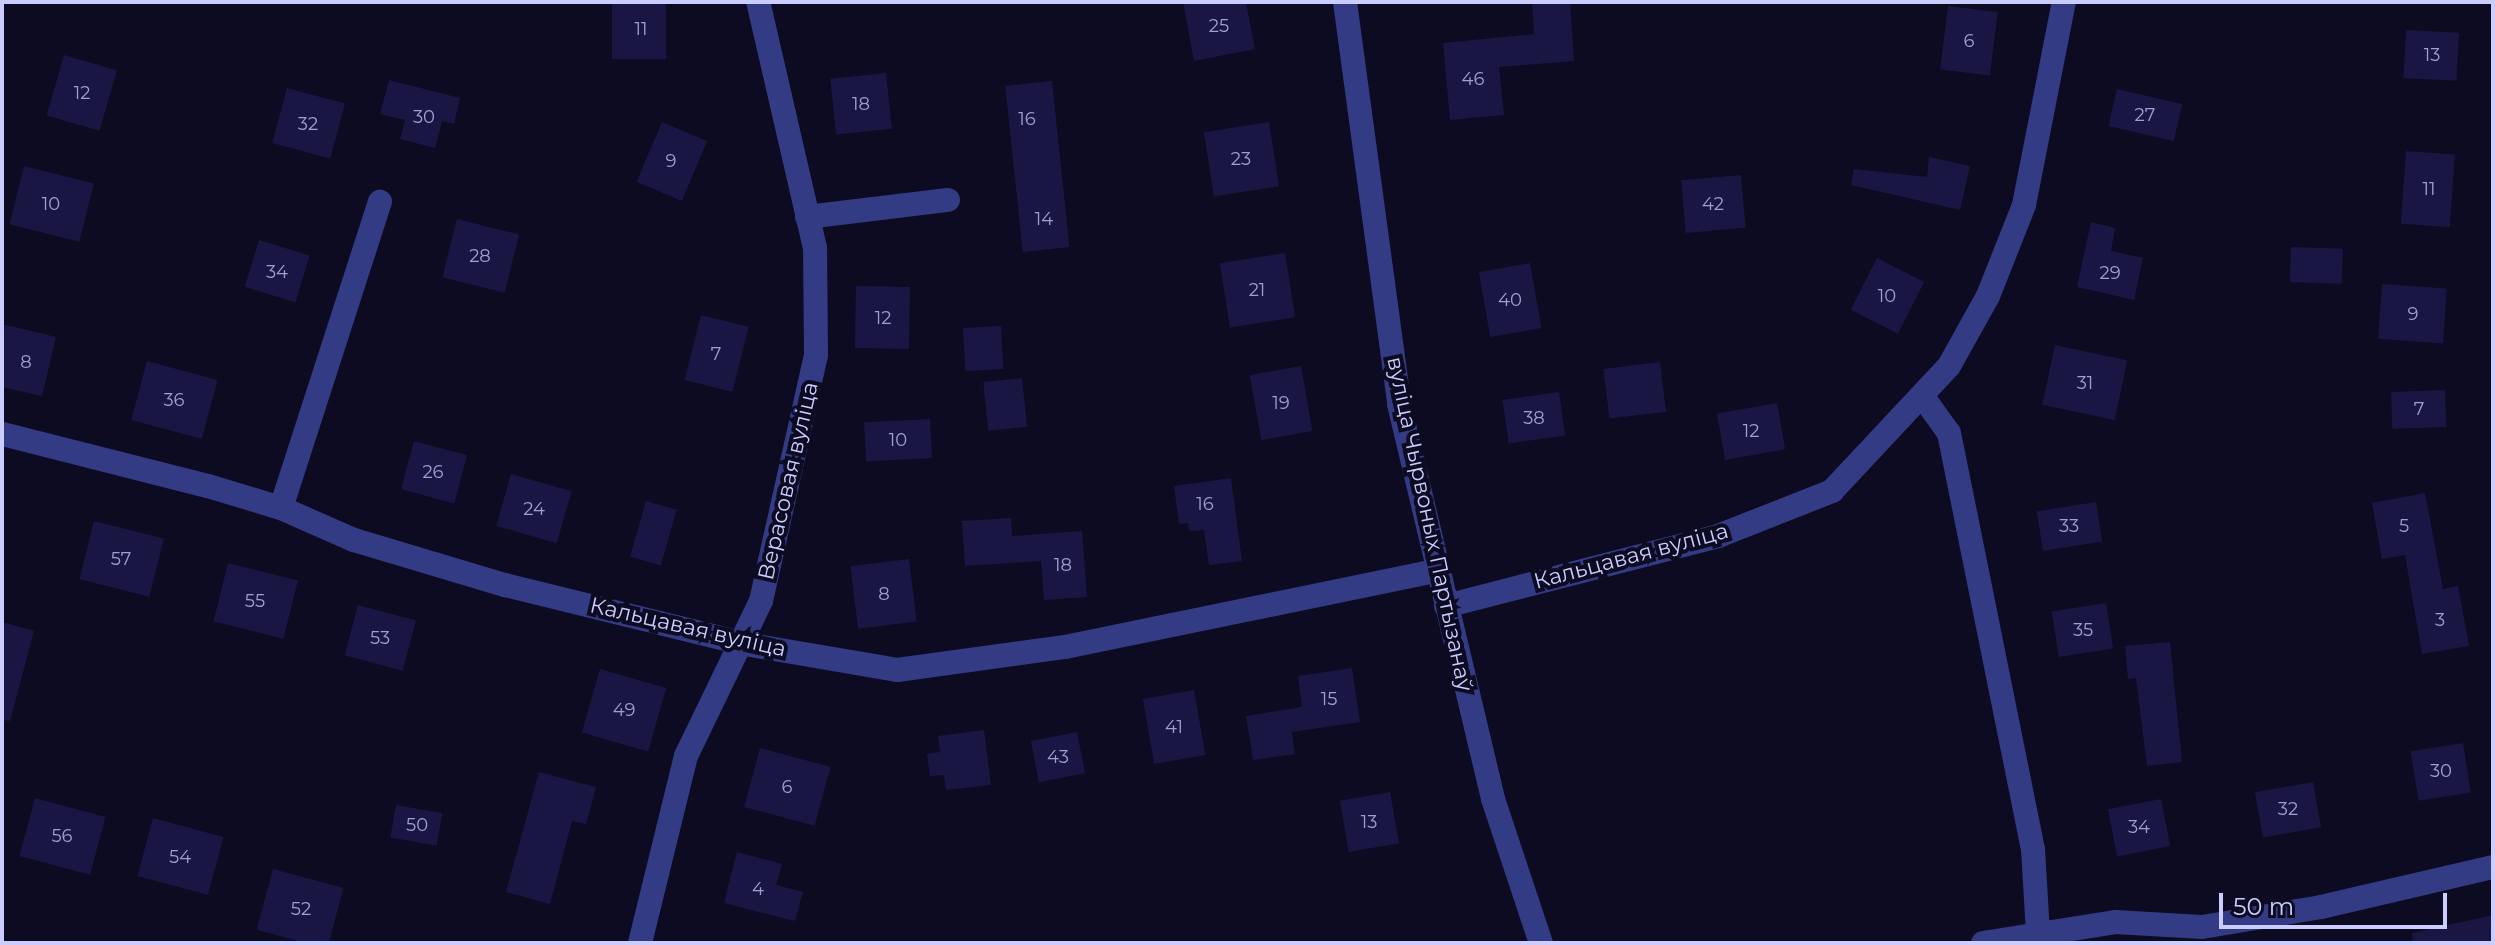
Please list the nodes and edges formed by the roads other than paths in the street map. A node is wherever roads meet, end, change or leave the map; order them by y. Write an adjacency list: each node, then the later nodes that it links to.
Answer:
1 (758, 2): 6 (street, Верасовая вуліца)
2 (1345, 2): 10 (street, вуліца Чырвоных Партызанаў)
3 (2064, 2): 7 (street, Кальцавая вуліца)
4 (948, 200): 6 (street)
5 (380, 202): 9 (street)
6 (807, 217): 12 (street, Верасовая вуліца)
7 (1923, 397): 11 (street, Кальцавая вуліца); 14 (street)
8 (2, 434): 9 (street, Кальцавая вуліца)
9 (281, 508): 12 (street, Кальцавая вуліца)
10 (1436, 571): 11 (street, вуліца Чырвоных Партызанаў); 12 (street, Кальцавая вуліца)
11 (1446, 606): 16 (street, вуліца Чырвоных Партызанаў)
12 (745, 644): 15 (street, Верасовая вуліца)
13 (2493, 867): 14 (street)
14 (2038, 934): 17 (street)
15 (640, 943)
16 (1541, 943)
17 (1983, 943)

